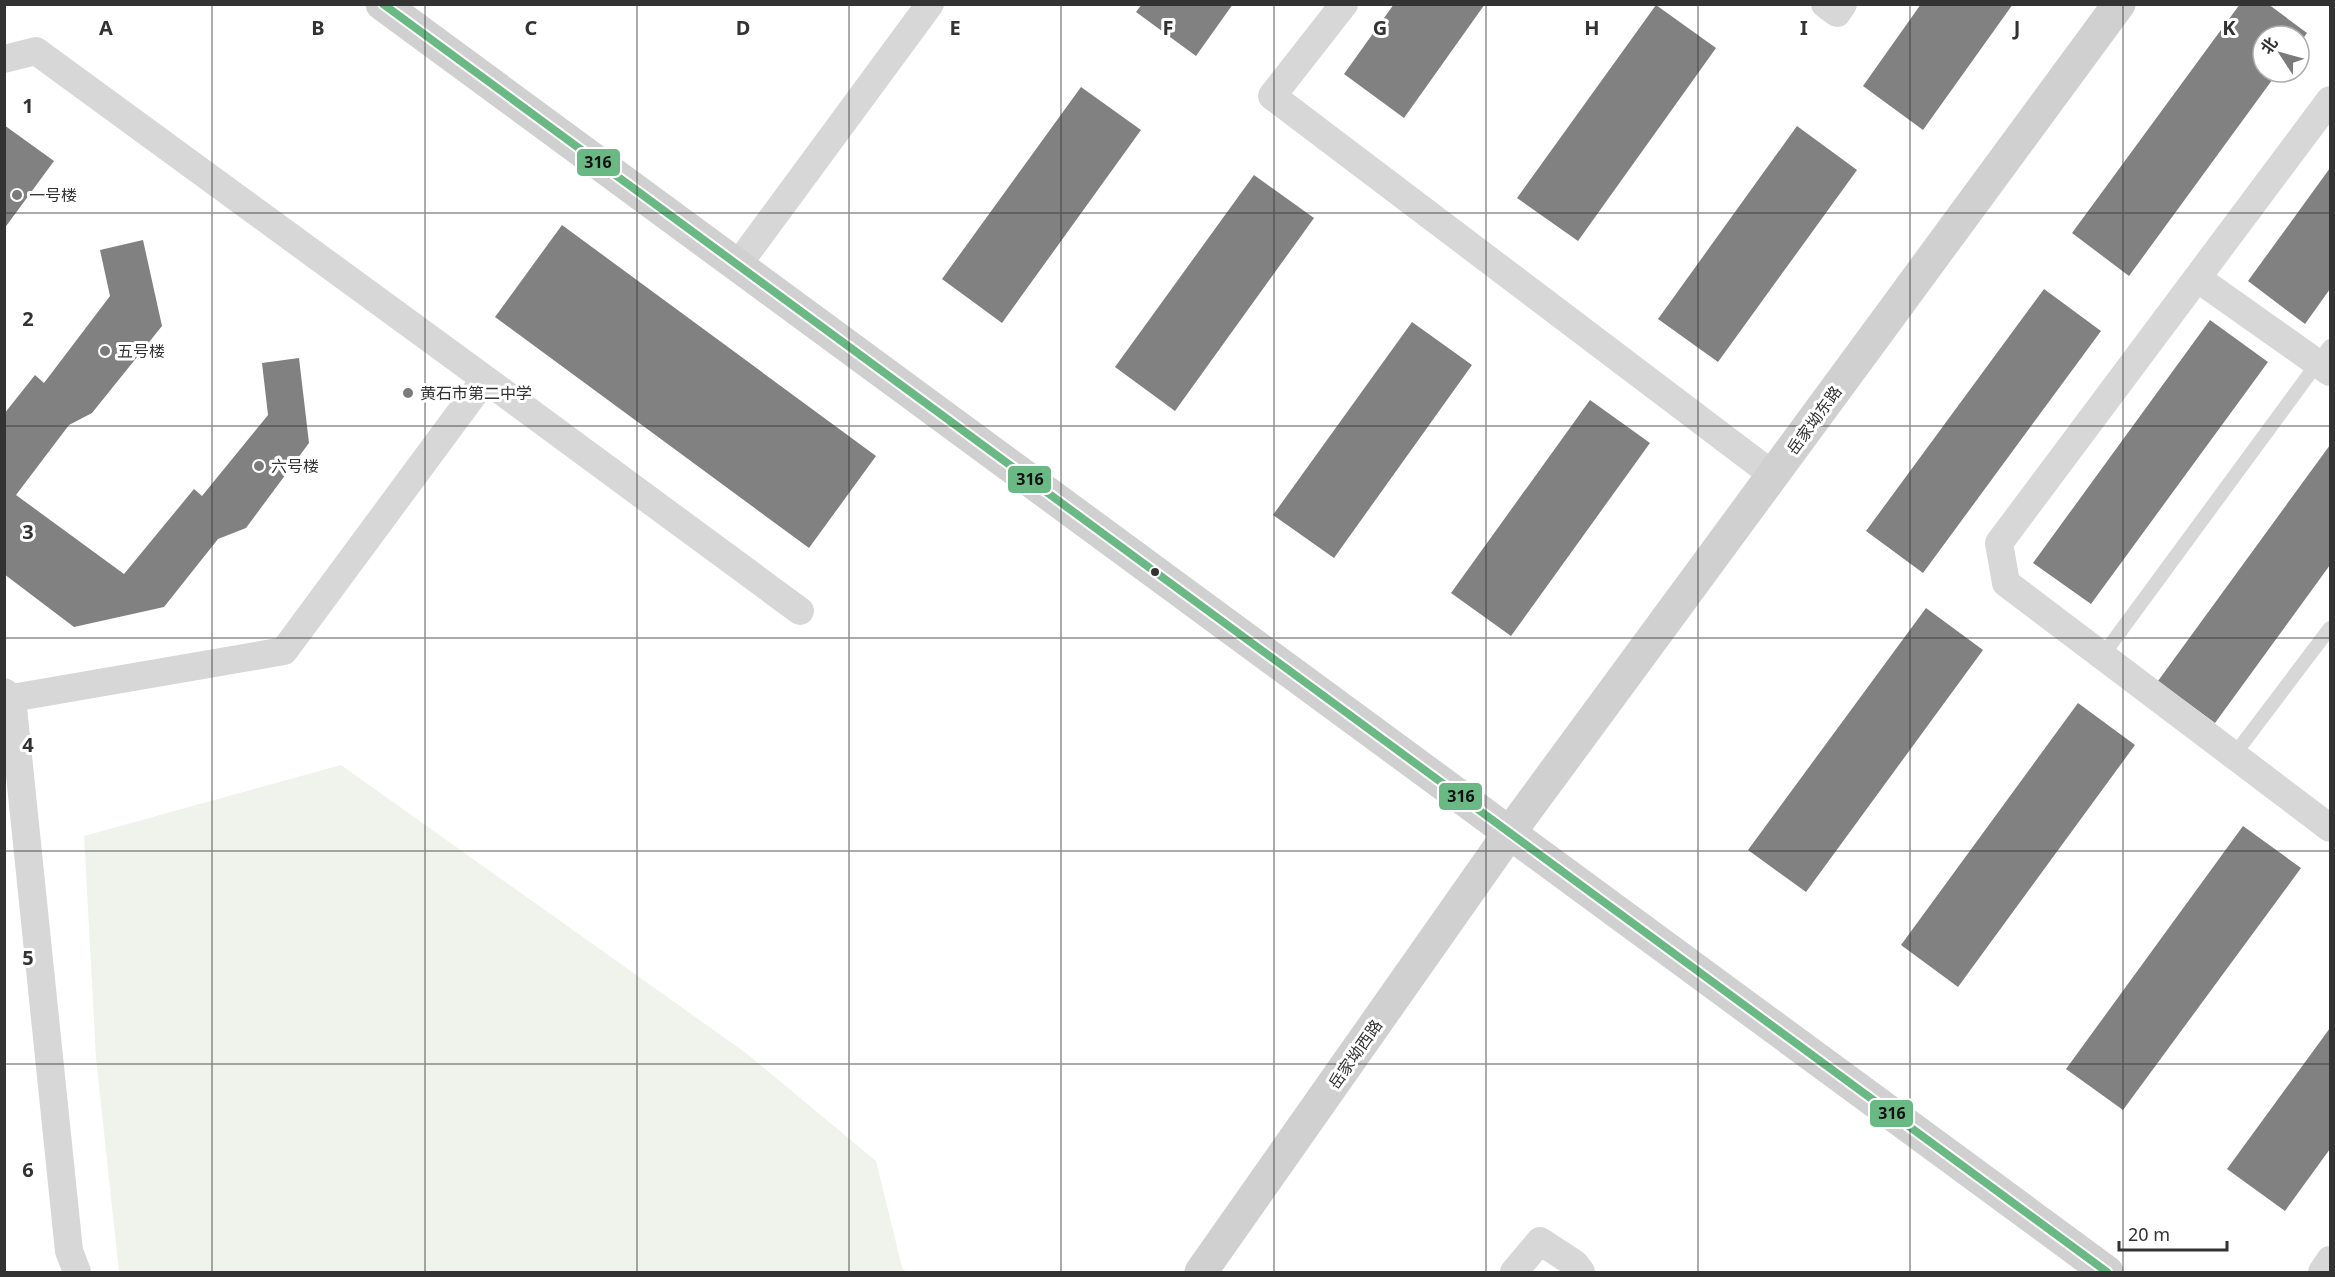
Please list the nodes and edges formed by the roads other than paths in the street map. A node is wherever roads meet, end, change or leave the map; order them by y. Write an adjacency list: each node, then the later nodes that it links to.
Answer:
1 (382, 4): 9 (street)
2 (930, 4): 9 (street)
3 (1344, 4): 13 (street)
4 (1825, 4): 5 (street)
5 (1843, 4)
6 (2119, 4): 13 (street, 岳家坳东路)
7 (4, 60): 12 (street)
8 (2331, 100): 10 (street)
9 (737, 266): 20 (street)
10 (2197, 278): 11 (street); 16 (street)
11 (2326, 360): 16 (lane)
12 (484, 379): 14 (street); 17 (street)
13 (1773, 475): 20 (street, 岳家坳东路)
14 (800, 611)
15 (2331, 628): 18 (lane)
16 (2103, 655): 18 (street)
17 (8, 695): 22 (street)
18 (2234, 755): 19 (street)
19 (2331, 828)
20 (1508, 835): 23 (street, 岳家坳西路); 26 (street)
21 (2331, 1260): 27 (street)
22 (76, 1272)
23 (1201, 1272)
24 (1514, 1272): 25 (street)
25 (1581, 1272)
26 (2107, 1272)
27 (2322, 1272)

